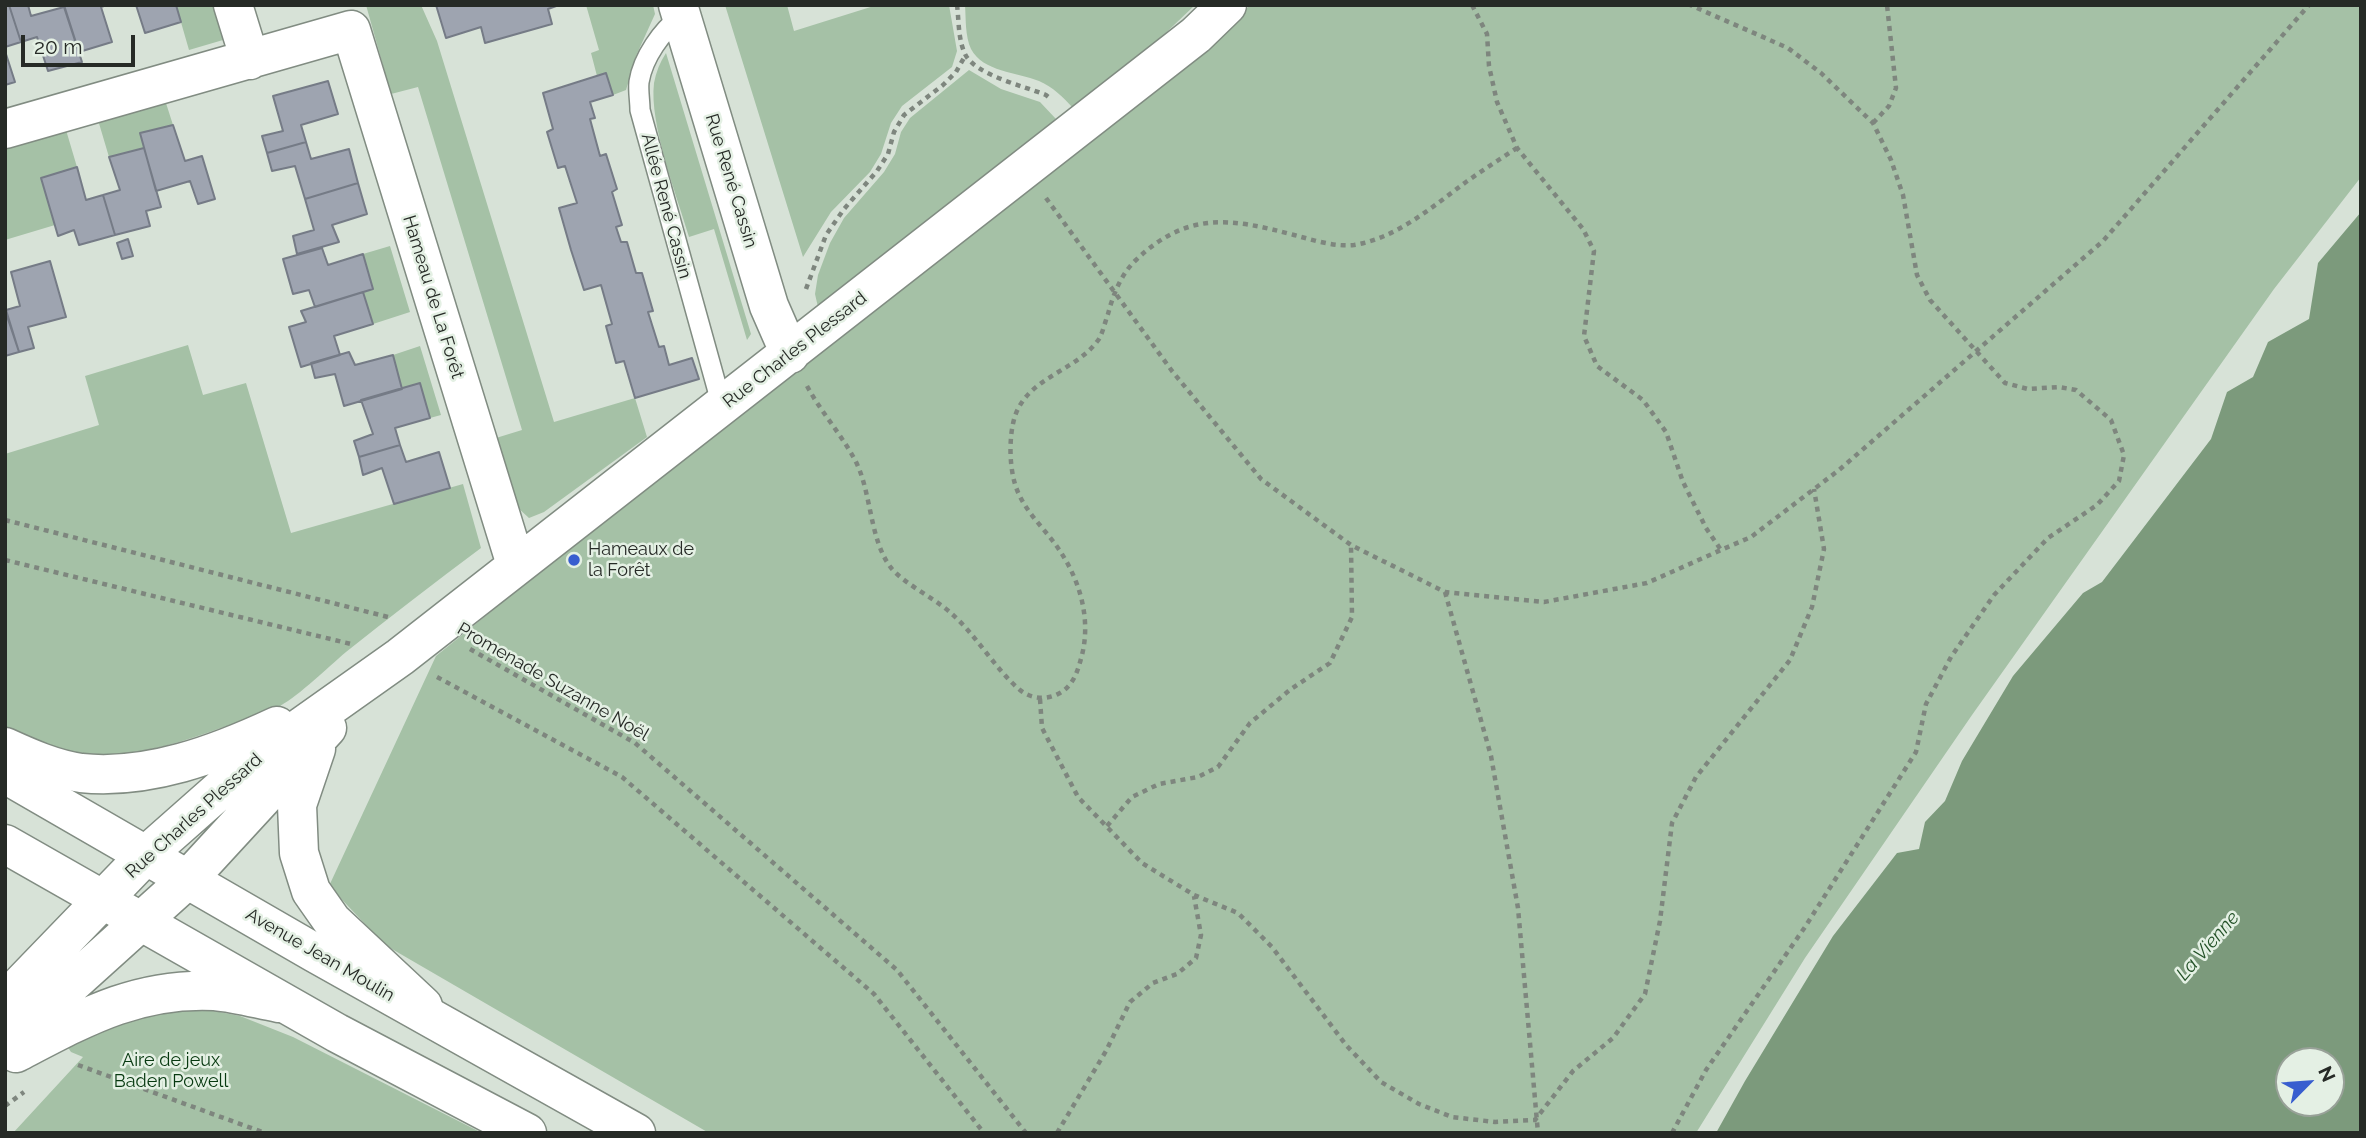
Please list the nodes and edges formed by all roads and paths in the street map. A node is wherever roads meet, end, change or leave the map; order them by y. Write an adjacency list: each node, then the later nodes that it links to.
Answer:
1 (233, 5): 11 (street)
2 (957, 5): 10 (path)
3 (1227, 5): 14 (street, Rue Charles Plessard)
4 (1472, 5): 15 (path)
5 (1690, 5): 12 (path)
6 (1887, 5): 12 (path)
7 (2309, 5): 19 (path)
8 (680, 10): 20 (street, Rue René Cassin); 21 (lane, Allée René Cassin)
9 (347, 18): 11 (street, Hameau de La Forêt); 27 (street, Hameau de La Forêt)
10 (965, 56): 14 (path); 18 (path)
11 (250, 60): 13 (street, Hameau de La Forêt)
12 (1873, 123): 19 (path)
13 (5, 129)
14 (1076, 130): 16 (street, Rue Charles Plessard)
15 (1517, 148): 17 (path); 25 (path)
16 (1025, 169): 17 (path); 20 (street, Rue Charles Plessard)
17 (1114, 291): 24 (path); 32 (path)
18 (804, 294)
19 (1975, 352): 22 (path); 59 (path)
20 (790, 354): 21 (street, Rue Charles Plessard); 32 (path)
21 (722, 406): 27 (street, Rue Charles Plessard)
22 (1814, 489): 25 (path); 51 (path)
23 (5, 520): 29 (path, Promenade Suzanne Noël)
24 (1351, 545): 28 (path); 36 (path)
25 (1721, 550): 28 (path)
26 (5, 561): 30 (path)
27 (516, 565): 29 (street, Rue Charles Plessard)
28 (1445, 592): 51 (path)
29 (435, 629): 30 (street, Rue Charles Plessard); 56 (path, Promenade Suzanne Noël)
30 (400, 657): 31 (street, Rue Charles Plessard); 55 (path)
31 (358, 688): 33 (street, Rue Charles Plessard); 34 (street); 38 (street, Rue Charles Plessard)
32 (1040, 699): 36 (path)
33 (320, 737): 39 (street, Rue Charles Plessard); 45 (street)
34 (5, 747)
35 (5, 774): 38 (street, Avenue Jean Moulin)
36 (1107, 826): 40 (path)
37 (5, 844): 41 (street)
38 (146, 855): 39 (street, Avenue Jean Moulin); 41 (street, Rue Charles Plessard)
39 (188, 880): 42 (street, Rue Charles Plessard); 45 (street, Avenue Jean Moulin)
40 (1194, 895): 51 (path); 57 (path)
41 (103, 901): 42 (street); 43 (street, Rue Charles Plessard)
42 (141, 922): 44 (street); 46 (street, Rue Charles Plessard)
43 (5, 1001)
44 (286, 1004): 47 (street); 53 (street)
45 (445, 1027): 54 (street, Avenue Jean Moulin)
46 (5, 1044)
47 (5, 1058)
48 (67, 1061): 52 (path)
49 (27, 1090): 50 (path)
50 (5, 1106)
51 (1535, 1120): 58 (path)
52 (265, 1133)
53 (527, 1133)
54 (636, 1133)
55 (985, 1133)
56 (1026, 1133)
57 (1057, 1133)
58 (1538, 1133)
59 (1672, 1133)

